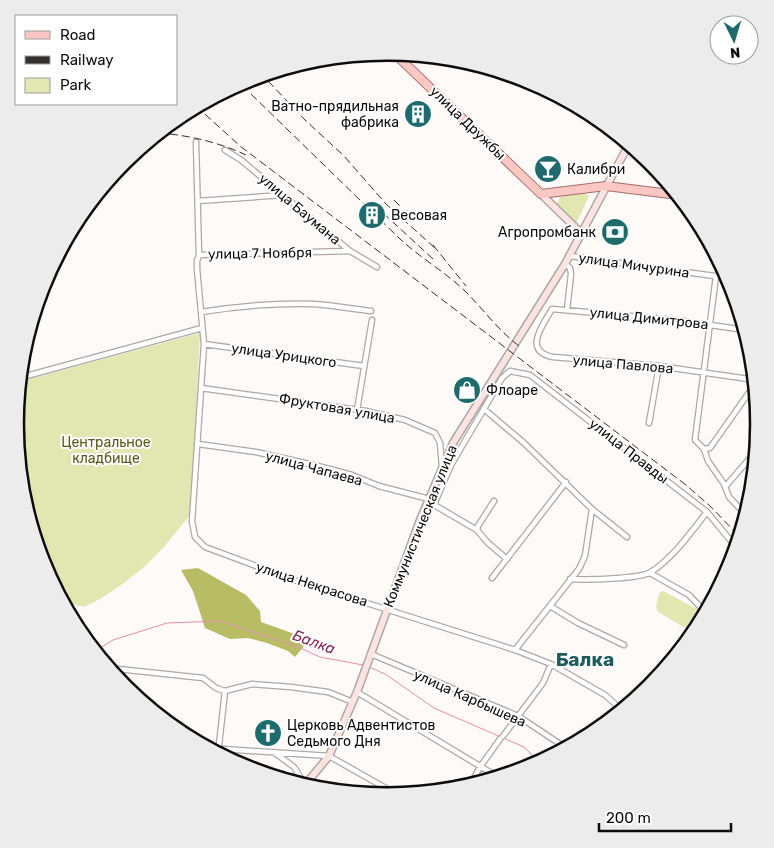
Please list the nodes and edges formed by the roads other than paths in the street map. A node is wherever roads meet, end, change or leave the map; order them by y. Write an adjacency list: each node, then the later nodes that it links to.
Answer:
1 (403, 62): 6 (main road, улица Дружбы)
2 (196, 142): 9 (street, улица Некрасова)
3 (224, 150): 8 (street, улица Баумана)
4 (626, 150): 5 (main road, Коммунистическая улица)
5 (606, 186): 6 (main road); 7 (main road); 10 (main road, Коммунистическая улица)
6 (541, 194): 10 (main road, улица Дружбы)
7 (668, 194)
8 (283, 196): 9 (street); 11 (street, улица Баумана)
9 (198, 201): 12 (street, улица Некрасова)
10 (581, 233): 13 (main road, Коммунистическая улица)
11 (350, 251): 12 (street, улица 7 Ноября); 15 (street, улица Баумана)
12 (199, 254): 21 (street, улица Некрасова)
13 (570, 256): 14 (main road, Коммунистическая улица); 16 (street, улица Мичурина)
14 (565, 264): 19 (street); 40 (main road, Коммунистическая улица)
15 (377, 268)
16 (716, 276): 17 (street, улица Мичурина); 23 (street)
17 (719, 276)
18 (552, 309): 19 (street, улица Димитрова); 28 (street, улица Павлова)
19 (566, 310): 23 (street, улица Димитрова)
20 (371, 311): 21 (street)
21 (201, 312): 24 (street, улица Некрасова)
22 (372, 320): 27 (street)
23 (710, 325): 25 (street, улица Димитрова); 29 (street)
24 (202, 328): 26 (street, улица Некрасова); 30 (street)
25 (738, 329)
26 (204, 344): 27 (street, улица Урицкого); 32 (street, улица Некрасова)
27 (364, 366): 35 (street)
28 (659, 366): 29 (street, улица Павлова); 36 (street)
29 (704, 373): 31 (street, улица Павлова); 38 (street)
30 (27, 376)
31 (747, 379)
32 (201, 388): 35 (street, Фруктовая улица); 37 (street, улица Некрасова)
33 (748, 393): 38 (street)
34 (484, 409): 41 (street); 43 (street); 47 (street, улица Правды)
35 (357, 410): 40 (street, Фруктовая улица)
36 (649, 423)
37 (198, 444): 43 (street, улица Чапаева); 57 (street, улица Некрасова)
38 (704, 450): 42 (street)
39 (748, 460): 42 (street)
40 (442, 467): 43 (main road, Коммунистическая улица)
41 (566, 482): 45 (street); 51 (street)
42 (725, 487): 46 (street)
43 (432, 500): 48 (street); 57 (main road, Коммунистическая улица)
44 (494, 502): 48 (street)
45 (592, 509): 49 (street); 54 (street)
46 (740, 510)
47 (707, 512): 50 (street, улица Правды); 52 (street)
48 (477, 530): 51 (street)
49 (626, 537)
50 (731, 541)
51 (507, 559): 53 (street)
52 (650, 573): 54 (street); 56 (street)
53 (492, 578)
54 (570, 579): 55 (street)
55 (550, 606): 58 (street); 59 (street)
56 (701, 608)
57 (387, 609): 59 (street, улица Некрасова); 60 (main road, Коммунистическая улица)
58 (624, 645)
59 (515, 650): 61 (street, улица Некрасова)
60 (371, 654): 64 (main road, Коммунистическая улица); 67 (street, улица Карбышева)
61 (551, 664): 66 (street, улица Некрасова); 67 (street)
62 (119, 669): 63 (street)
63 (225, 691): 65 (street); 69 (street)
64 (357, 692): 65 (main road, Коммунистическая улица); 73 (street)
65 (353, 702): 72 (main road, Коммунистическая улица)
66 (616, 705)
67 (518, 716): 68 (street, улица Карбышева); 73 (street)
68 (560, 744)
69 (219, 747)
70 (229, 751): 71 (street)
71 (273, 752): 72 (street); 75 (street)
72 (330, 756): 77 (main road, Коммунистическая улица); 78 (street)
73 (480, 766): 74 (street); 76 (street)
74 (490, 772)
75 (300, 776)
76 (475, 776)
77 (309, 779)
78 (383, 787)

